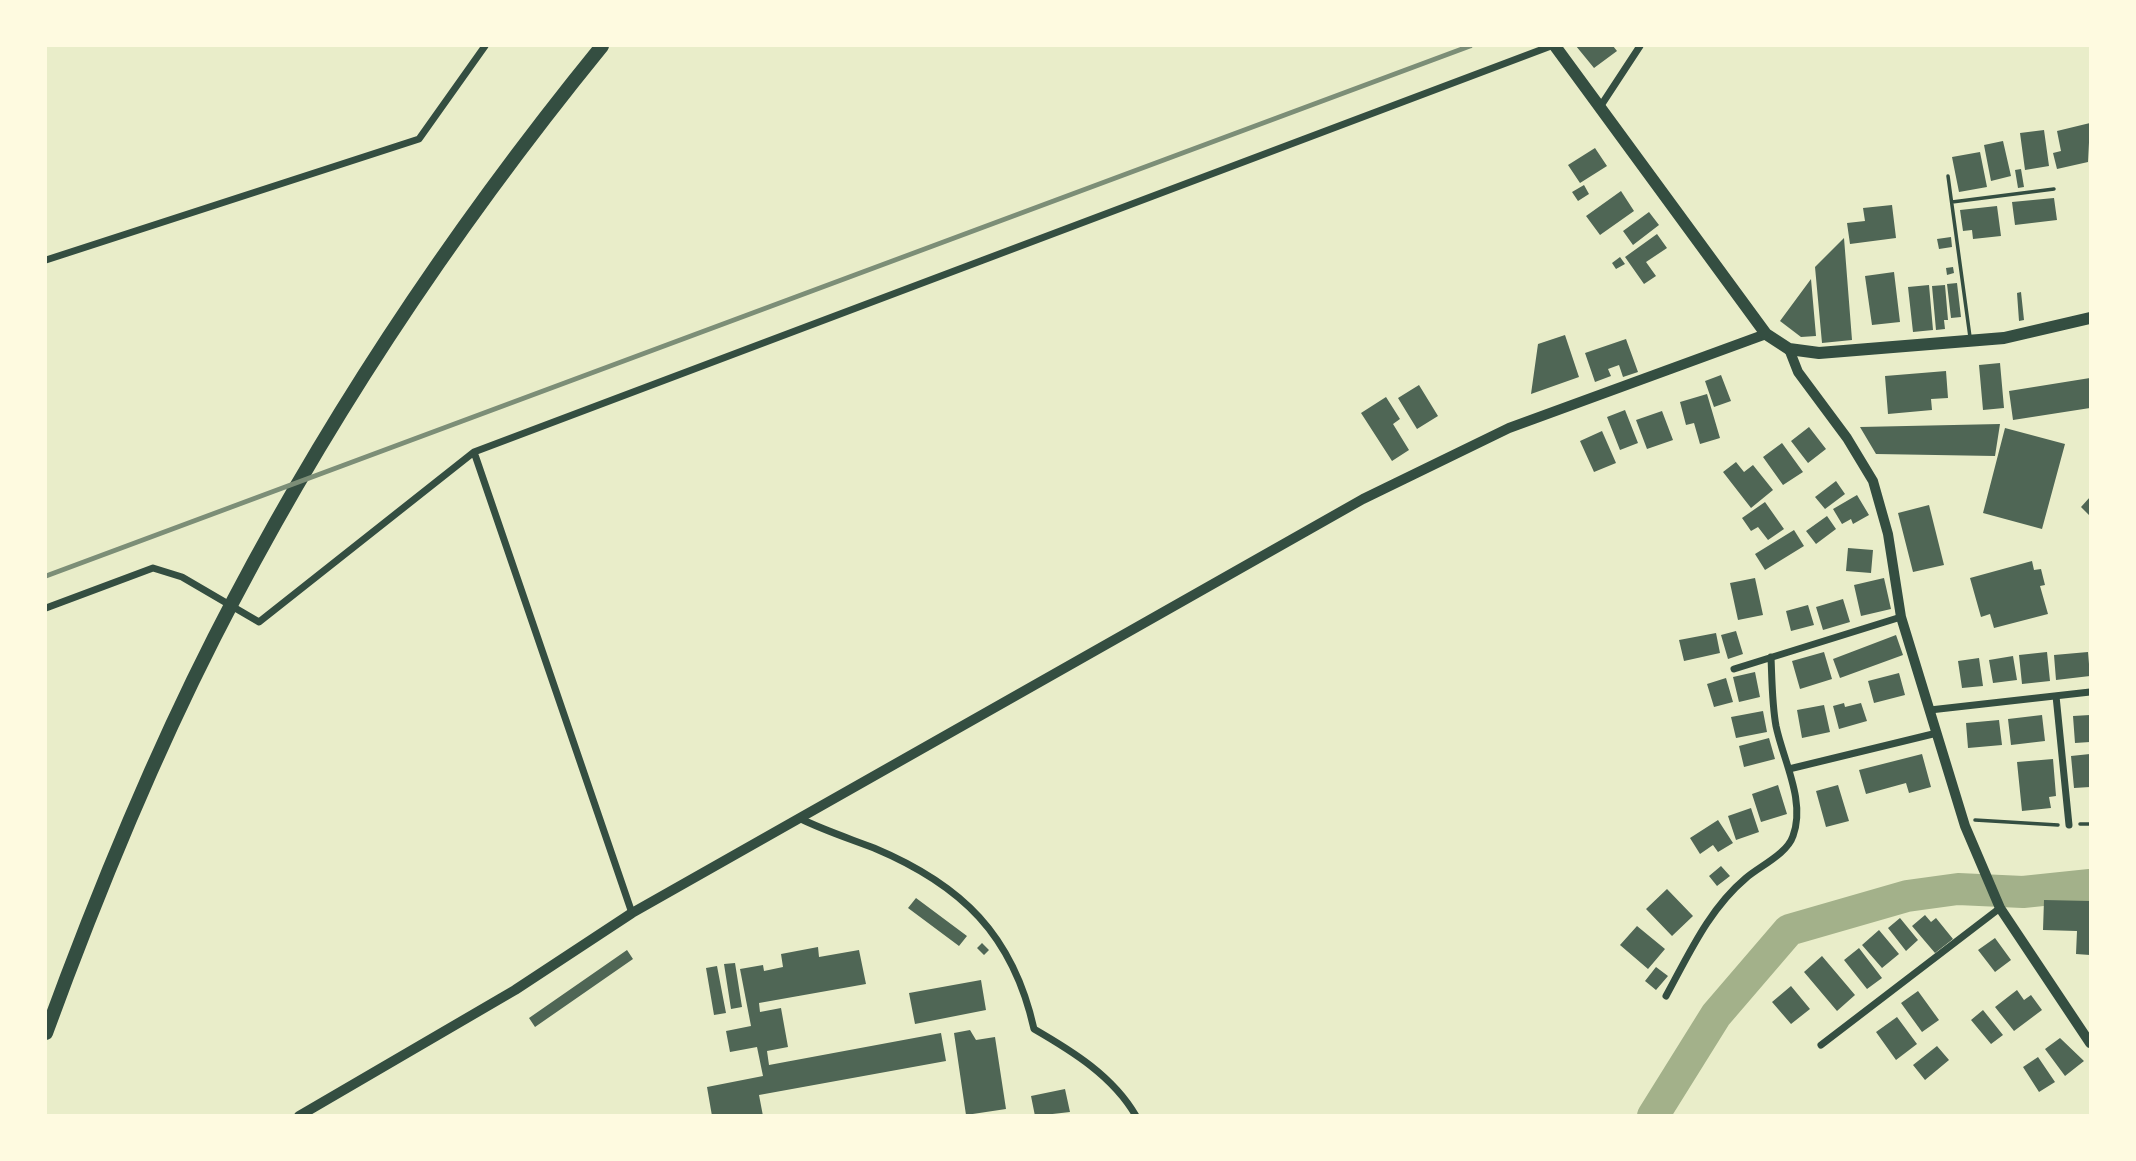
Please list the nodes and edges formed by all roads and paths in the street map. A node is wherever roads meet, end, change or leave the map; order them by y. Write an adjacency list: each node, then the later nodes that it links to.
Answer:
1 (485, 46): 9 (street)
2 (602, 46): 31 (highway)
3 (1553, 46): 5 (highway); 14 (street)
4 (1640, 46): 5 (street)
5 (1600, 107): 11 (highway)
6 (1948, 176): 8 (lane)
7 (2054, 189): 8 (lane)
8 (1952, 202): 12 (lane)
9 (46, 260)
10 (2091, 318): 12 (highway)
11 (1766, 334): 13 (highway); 24 (street)
12 (1970, 341): 13 (highway)
13 (1789, 349): 16 (street)
14 (474, 452): 15 (street); 29 (street)
15 (46, 608)
16 (1901, 617): 17 (street); 21 (street)
17 (1771, 657): 18 (street); 23 (street)
18 (1734, 669)
19 (2091, 692): 20 (street)
20 (2056, 696): 21 (street); 26 (street)
21 (1930, 710): 22 (street)
22 (1937, 733): 23 (street); 25 (street)
23 (1790, 769): 30 (street)
24 (798, 817): 29 (street); 35 (street)
25 (1964, 823): 26 (path); 28 (street)
26 (2068, 824): 27 (path)
27 (2091, 824)
28 (2000, 908): 32 (street); 33 (street)
29 (632, 913): 34 (street)
30 (1665, 996)
31 (46, 1033)
32 (2091, 1043)
33 (1821, 1045)
34 (299, 1115)
35 (1136, 1115)

